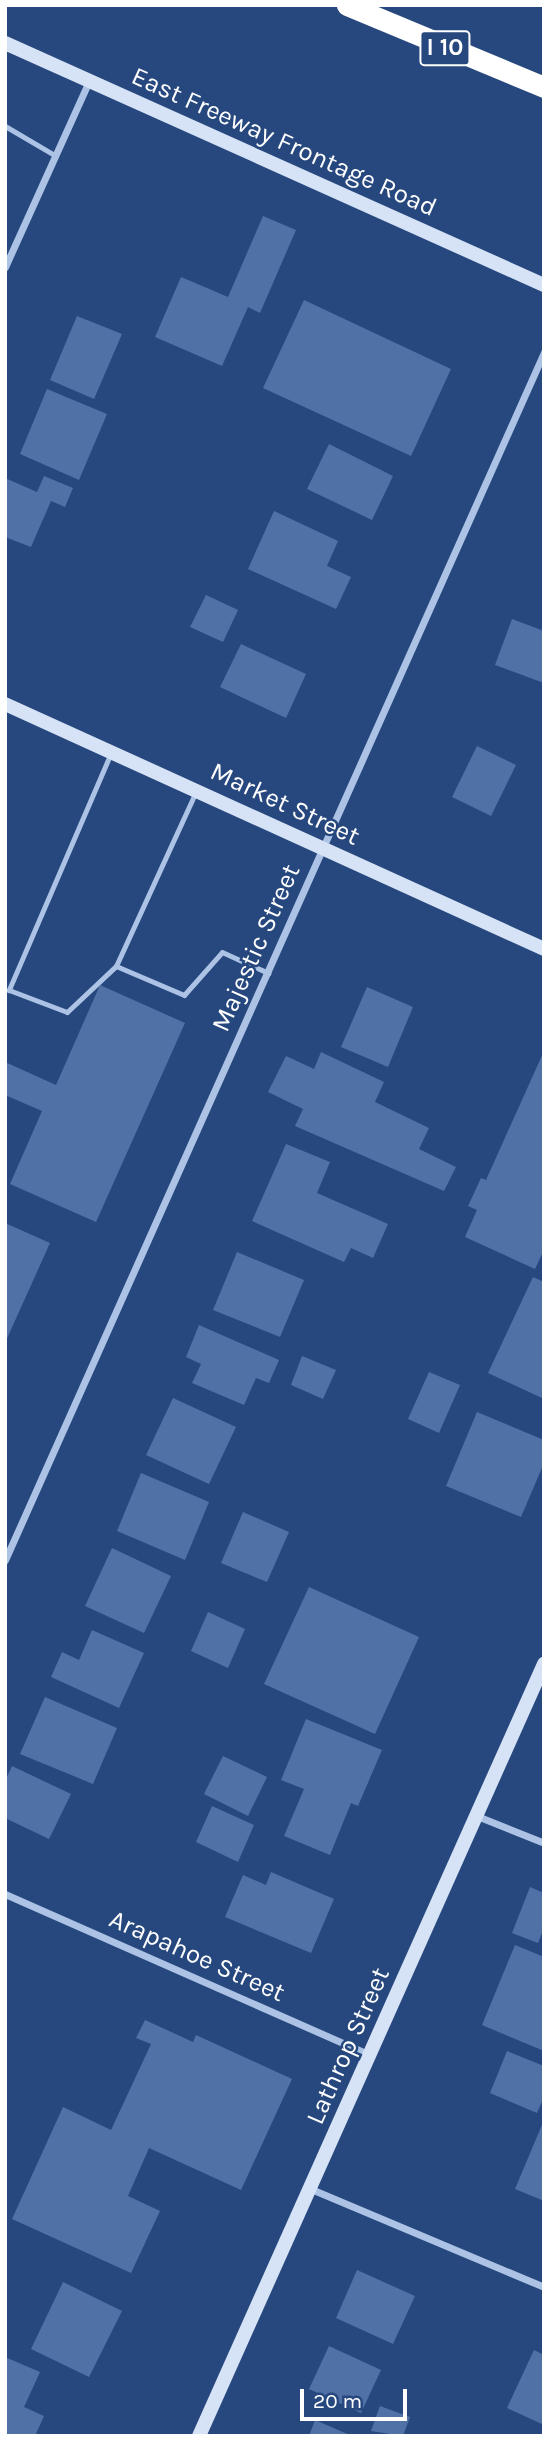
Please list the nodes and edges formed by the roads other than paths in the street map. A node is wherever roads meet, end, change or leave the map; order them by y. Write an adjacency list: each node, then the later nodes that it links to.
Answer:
1 (347, 5): 4 (highway, I 10)
2 (5, 43): 3 (street, East Freeway Frontage Road)
3 (89, 81): 6 (street); 8 (street, East Freeway Frontage Road)
4 (544, 87)
5 (5, 126): 6 (lane)
6 (56, 156): 7 (street)
7 (5, 267)
8 (544, 285)
9 (544, 352): 13 (street, Majestic Street)
10 (5, 704): 11 (street, Market Street)
11 (111, 752): 12 (street, Market Street); 15 (lane)
12 (196, 790): 13 (street, Market Street); 15 (lane)
13 (324, 847): 14 (street, Market Street); 16 (street, Majestic Street)
14 (544, 949)
15 (116, 965): 16 (lane)
16 (268, 973): 17 (street, Majestic Street)
17 (5, 1560)
18 (542, 1669): 19 (street, Lathrop Street)
19 (477, 1816): 20 (street); 22 (street, Lathrop Street)
20 (544, 1843)
21 (5, 1894): 22 (street, Arapahoe Street)
22 (372, 2056): 23 (street, Lathrop Street)
23 (311, 2189): 24 (street); 25 (street, Lathrop Street)
24 (544, 2287)
25 (199, 2436)

